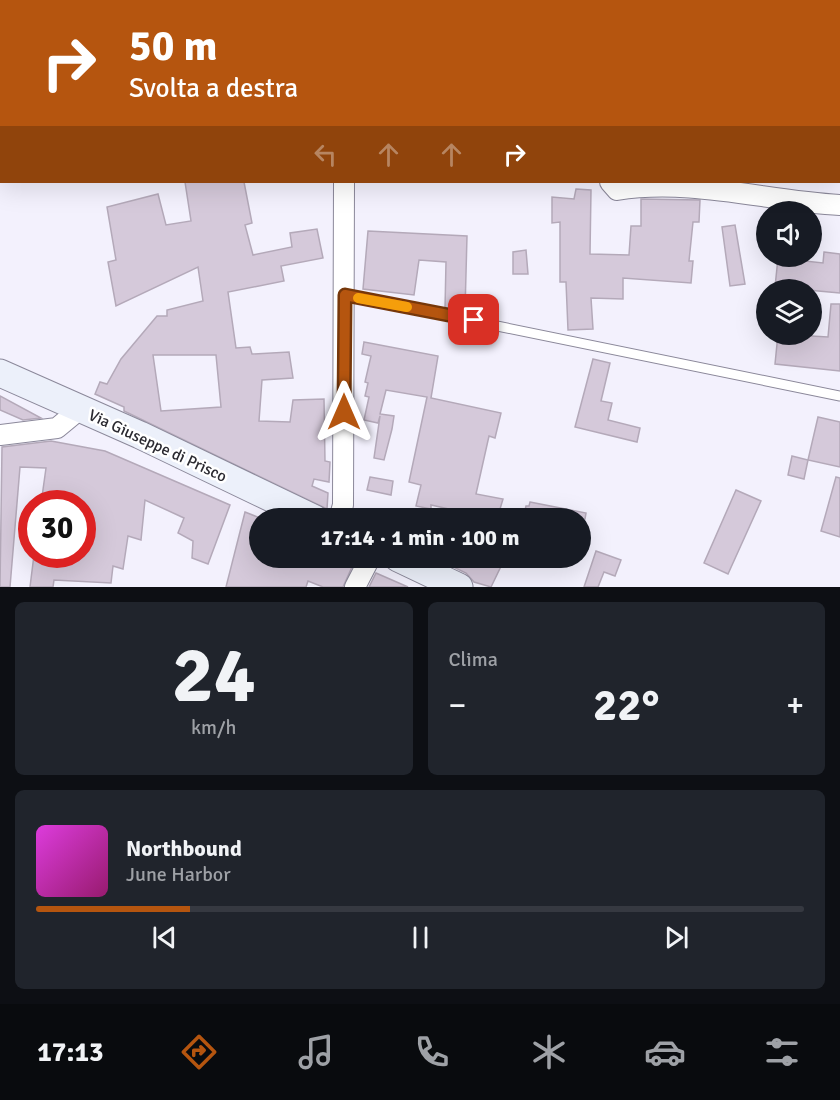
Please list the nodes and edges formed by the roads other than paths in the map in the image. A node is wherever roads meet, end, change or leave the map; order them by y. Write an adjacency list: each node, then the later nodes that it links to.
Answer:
1 (344, 183): 4 (street)
2 (611, 183): 3 (street)
3 (840, 205)
4 (345, 295): 6 (lane); 10 (street)
5 (0, 373): 7 (main road, Via Giuseppe di Prisco)
6 (840, 396)
7 (80, 409): 8 (street); 9 (main road, Via Giuseppe di Prisco)
8 (0, 435)
9 (292, 508)
10 (342, 508)
11 (365, 568): 13 (street)
12 (419, 568): 14 (main road)
13 (355, 587)
14 (459, 587)

